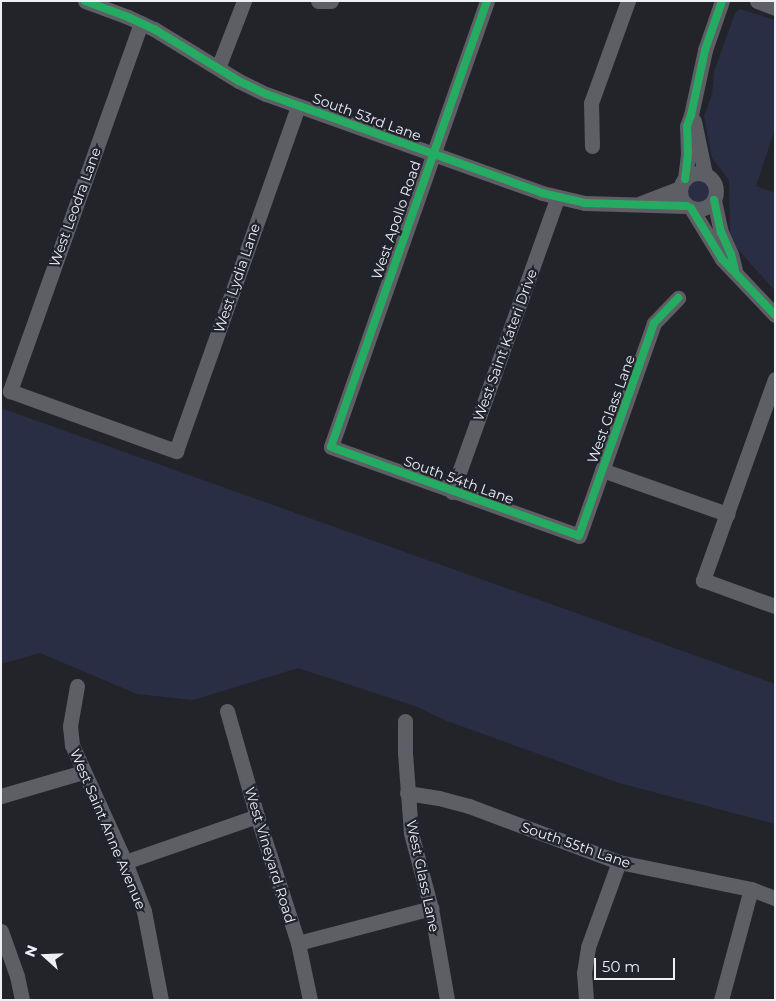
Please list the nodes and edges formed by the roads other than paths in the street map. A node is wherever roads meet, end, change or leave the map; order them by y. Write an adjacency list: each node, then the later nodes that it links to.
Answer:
1 (85, 1): 10 (street, South 53rd Lane)
2 (244, 1): 11 (street)
3 (318, 1): 8 (street)
4 (487, 1): 15 (street, West Apollo Road)
5 (628, 1): 14 (street)
6 (722, 1): 13 (street)
7 (757, 1): 9 (street)
8 (330, 2)
9 (775, 8)
10 (141, 23): 11 (street, South 53rd Lane); 27 (street, West Leodra Lane)
11 (218, 68): 12 (street, South 53rd Lane)
12 (298, 106): 15 (street, South 53rd Lane); 27 (street, West Lydia Lane)
13 (692, 115): 16 (street); 17 (street)
14 (592, 146)
15 (432, 154): 18 (street, South 53rd Lane); 26 (street, West Apollo Road)
16 (705, 174): 17 (street, South 53rd Lane); 19 (street)
17 (682, 183): 20 (street, South 53rd Lane); 21 (street)
18 (557, 198): 20 (street, South 53rd Lane); 29 (street, West Saint Kateri Drive)
19 (714, 200): 21 (street, South 53rd Lane); 22 (street)
20 (640, 204): 21 (street, South 53rd Lane)
21 (689, 207): 22 (street)
22 (735, 270): 24 (street)
23 (678, 298): 28 (street, West Glass Lane)
24 (775, 315)
25 (775, 379): 30 (street)
26 (331, 447): 29 (street, South 54th Lane)
27 (176, 451)
28 (602, 470): 30 (street); 31 (street, West Glass Lane)
29 (452, 492): 31 (street, South 54th Lane)
30 (727, 514): 32 (street)
31 (579, 536)
32 (775, 606)
33 (77, 686): 36 (street, West Saint Anne Avenue)
34 (227, 711): 39 (street, West Vineyard Road)
35 (405, 721): 37 (street, West Glass Lane)
36 (83, 772): 38 (street); 40 (street, West Saint Anne Avenue)
37 (407, 794): 41 (street, South 55th Lane); 44 (street, West Glass Lane)
38 (1, 796)
39 (257, 816): 40 (street); 46 (street, West Vineyard Road)
40 (125, 862): 48 (street, West Saint Anne Avenue)
41 (619, 862): 42 (street, South 55th Lane); 51 (street)
42 (751, 889): 43 (street, South 55th Lane); 52 (street)
43 (775, 898)
44 (431, 908): 46 (street); 50 (street, West Glass Lane)
45 (1, 931): 47 (street)
46 (298, 943): 49 (street, West Vineyard Road)
47 (22, 1000)
48 (161, 1000)
49 (310, 1000)
50 (447, 1000)
51 (586, 1000)
52 (721, 1000)

